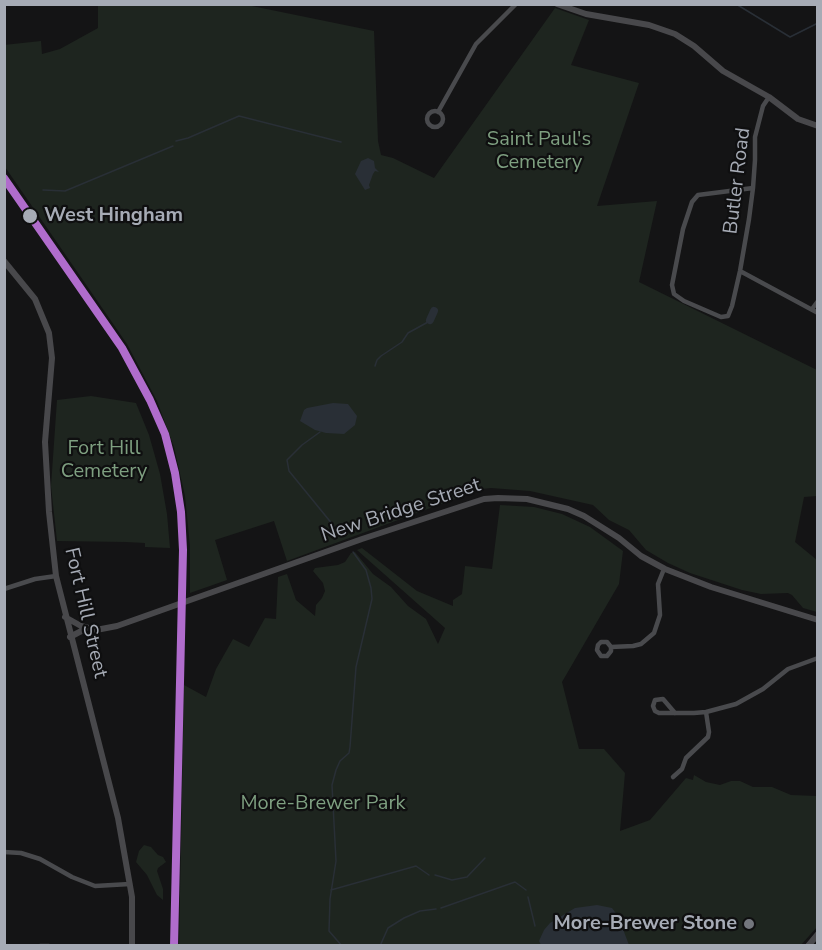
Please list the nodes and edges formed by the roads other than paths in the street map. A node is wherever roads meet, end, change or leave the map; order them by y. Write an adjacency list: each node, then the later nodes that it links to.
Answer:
1 (516, 4): 4 (street)
2 (557, 4): 3 (street)
3 (769, 97): 5 (street); 6 (street, Butler Road)
4 (438, 112)
5 (818, 126)
6 (753, 188): 8 (street, Butler Road); 8 (street, Butler Road)
7 (4, 261): 13 (street, Fort Hill Street)
8 (740, 271): 10 (street)
9 (818, 301): 10 (street)
10 (812, 309): 11 (street)
11 (818, 313)
12 (664, 569): 16 (street, New Bridge Street); 17 (street, New Bridge Street); 19 (street)
13 (56, 576): 14 (street); 15 (street, Fort Hill Street)
14 (4, 589)
15 (66, 617): 17 (street); 18 (street, Fort Hill Street)
16 (818, 620)
17 (87, 628): 18 (street, New Bridge Street)
18 (70, 637): 25 (street, Fort Hill Street)
19 (611, 647)
20 (818, 658): 21 (street)
21 (706, 712): 22 (street); 23 (street)
22 (675, 713): 22 (street)
23 (674, 777)
24 (4, 852): 25 (street)
25 (130, 884): 29 (street, Fort Hill Street)
26 (818, 934): 30 (street)
27 (40, 945): 28 (street)
28 (49, 945)
29 (132, 945)
30 (808, 945)

